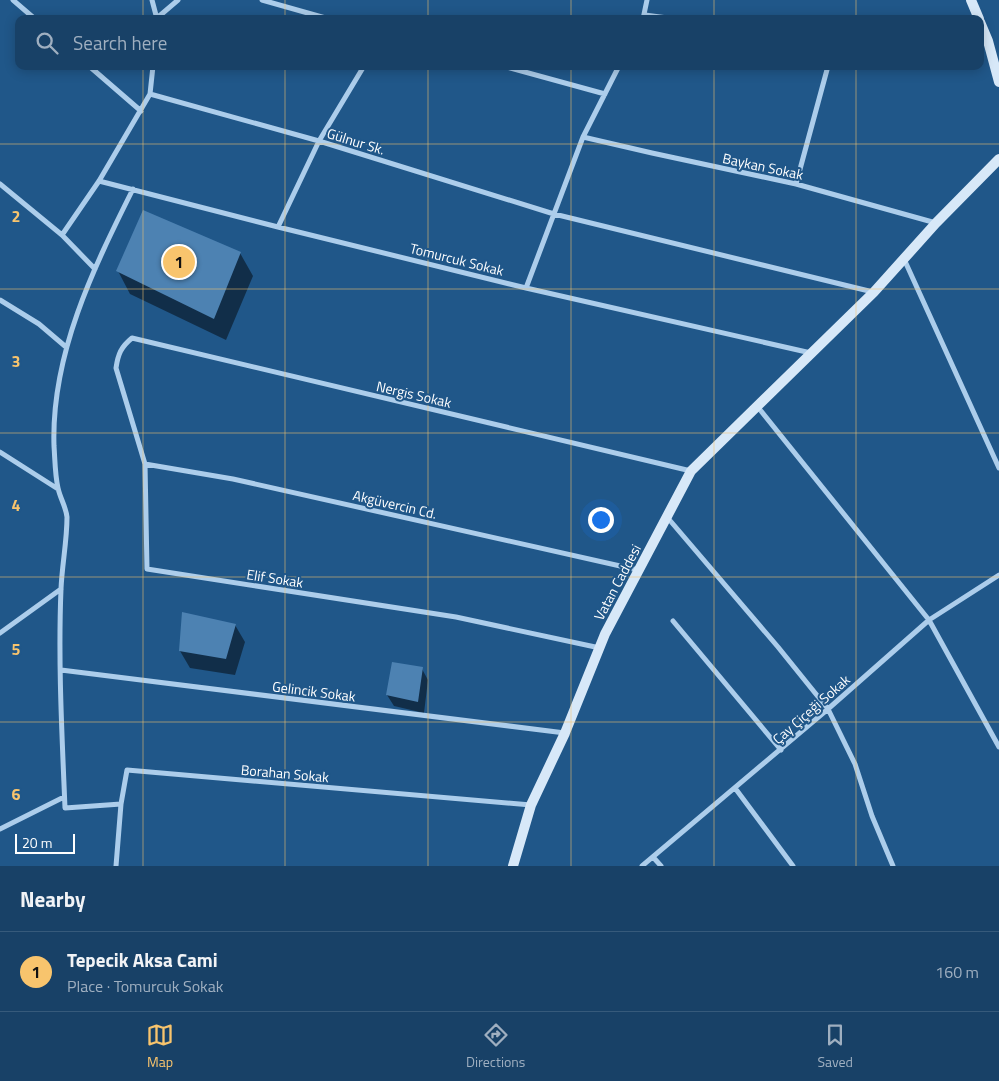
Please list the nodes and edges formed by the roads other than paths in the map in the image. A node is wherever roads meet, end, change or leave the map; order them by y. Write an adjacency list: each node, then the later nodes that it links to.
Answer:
1 (13, 0): 7 (street)
2 (152, 0): 8 (street)
3 (178, 0): 9 (street)
4 (262, 0): 10 (street)
5 (647, 0): 11 (street)
6 (971, 0): 12 (street)
7 (30, 15)
8 (156, 15)
9 (160, 15)
10 (315, 15)
11 (644, 15)
12 (977, 15)
13 (984, 41): 20 (street)
14 (94, 70): 23 (street)
15 (153, 70): 21 (street)
16 (362, 70): 25 (street)
17 (518, 70): 22 (street)
18 (617, 70): 22 (street)
19 (827, 70): 29 (street)
20 (999, 82)
21 (150, 94): 23 (street); 25 (street, Gülnur Sk.)
22 (605, 94): 24 (street)
23 (141, 111): 27 (street)
24 (583, 137): 29 (street, Baykan Sokak); 31 (street)
25 (319, 141): 31 (street, Gülnur Sk.); 33 (street)
26 (999, 159): 32 (street, Vatan Caddesi)
27 (100, 181): 30 (street, Tomurcuk Sokak); 34 (street)
28 (0, 184): 34 (street)
29 (796, 184): 32 (street, Baykan Sokak)
30 (134, 189): 33 (street, Tomurcuk Sokak); 36 (street)
31 (554, 214): 37 (street); 38 (street, Gülnur Sk.)
32 (936, 223): 35 (street, Vatan Caddesi)
33 (278, 227): 37 (street, Tomurcuk Sokak)
34 (62, 235): 36 (street)
35 (904, 259): 38 (street, Vatan Caddesi); 46 (street)
36 (95, 269): 40 (street)
37 (526, 288): 41 (street, Tomurcuk Sokak)
38 (874, 292): 41 (street, Vatan Caddesi)
39 (0, 300): 40 (street)
40 (66, 348): 48 (street)
41 (811, 354): 43 (street, Vatan Caddesi)
42 (116, 368): 45 (street, Elif Sokak); 47 (street, Nergis Sokak)
43 (757, 406): 47 (street, Vatan Caddesi); 53 (street)
44 (0, 452): 48 (street)
45 (145, 464): 50 (street, Akgüvercin Cd.); 56 (street, Elif Sokak)
46 (999, 468)
47 (691, 471): 49 (street, Vatan Caddesi)
48 (58, 489): 52 (street)
49 (667, 517): 50 (street, Vatan Caddesi); 58 (street)
50 (639, 570): 56 (street, Vatan Caddesi)
51 (999, 575): 53 (street, Çay Çiçeği Sokak)
52 (61, 589): 55 (street); 57 (street)
53 (929, 620): 58 (street, Çay Çiçeği Sokak); 60 (street)
54 (673, 621): 61 (street)
55 (0, 633)
56 (600, 648): 59 (street, Vatan Caddesi)
57 (61, 670): 59 (street, Gelincik Sokak); 63 (street)
58 (828, 710): 61 (street, Çay Çiçeği Sokak); 73 (street)
59 (565, 733): 65 (street, Vatan Caddesi)
60 (999, 747)
61 (781, 750): 62 (street, Çay Çiçeği Sokak)
62 (735, 788): 67 (street, Çay Çiçeği Sokak); 72 (street)
63 (64, 797): 64 (street); 66 (street)
64 (121, 804): 65 (street, Borahan Sokak); 68 (street)
65 (531, 805): 69 (street, Vatan Caddesi)
66 (0, 829)
67 (653, 857): 70 (street, Çay Çiçeği Sokak); 71 (street)
68 (116, 866)
69 (513, 866)
70 (642, 866)
71 (661, 866)
72 (793, 866)
73 (893, 866)

